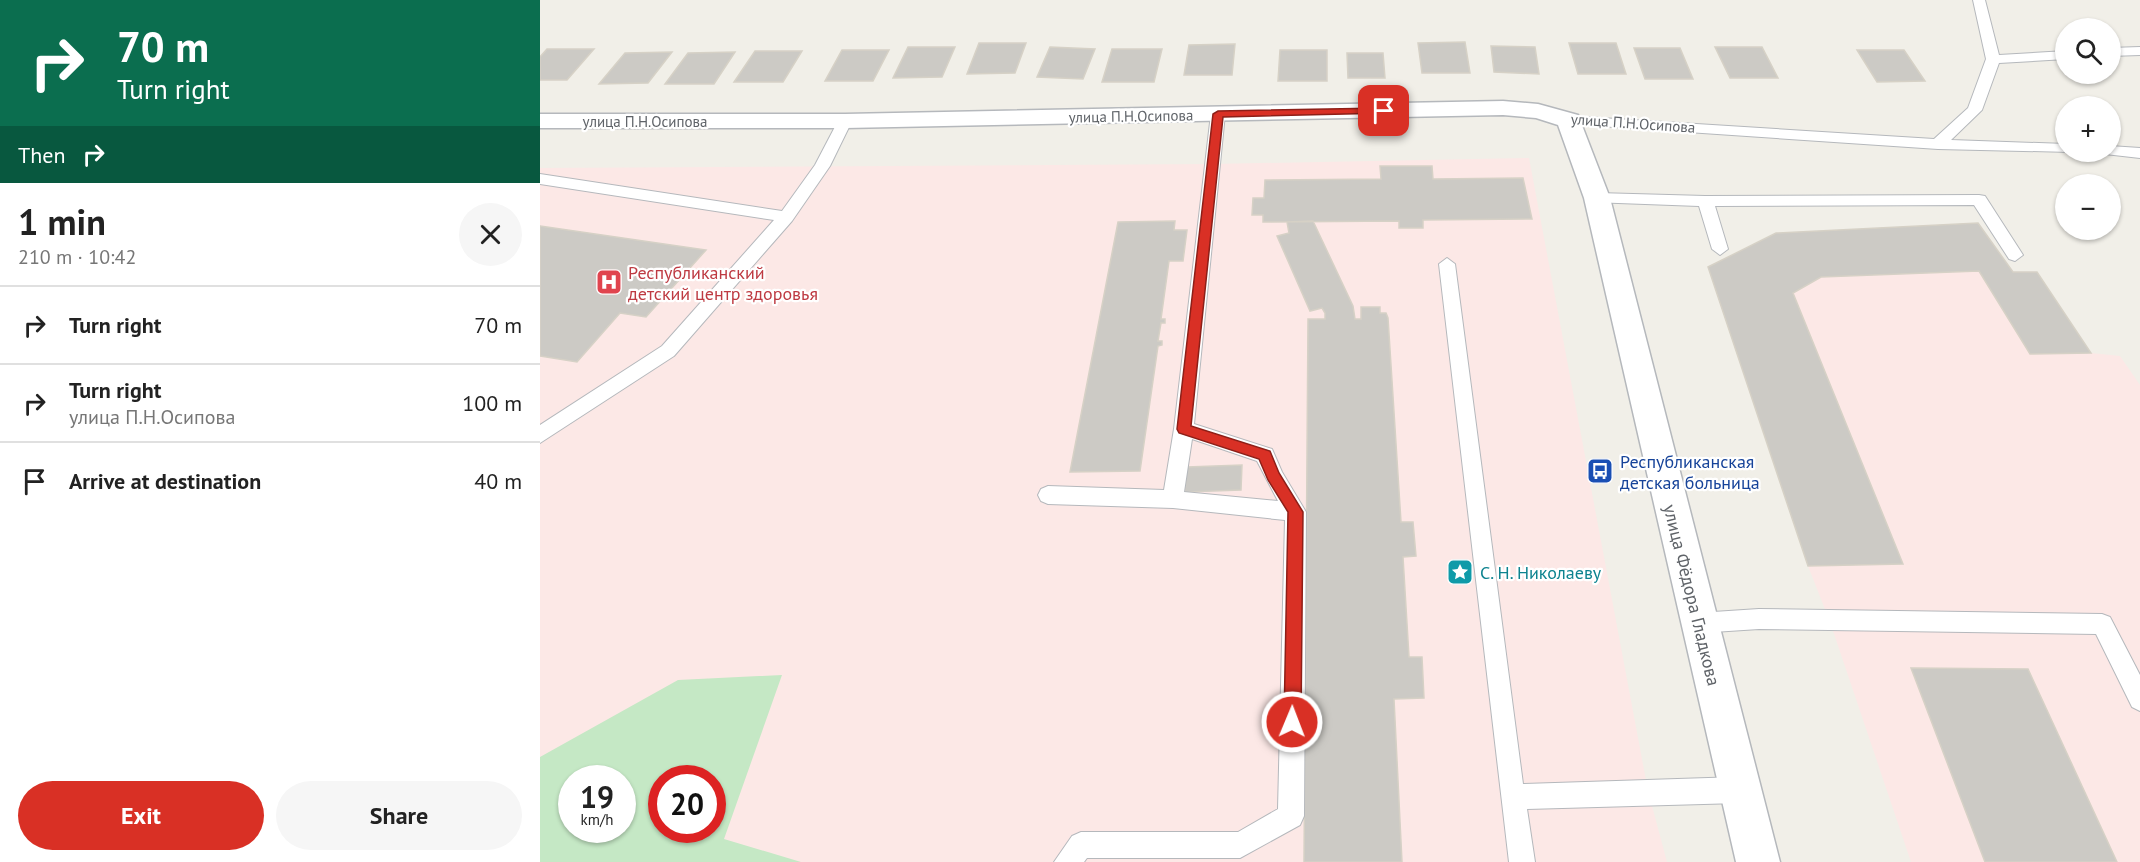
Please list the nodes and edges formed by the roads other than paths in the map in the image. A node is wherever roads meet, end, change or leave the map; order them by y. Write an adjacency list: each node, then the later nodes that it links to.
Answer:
1 (1979, 0): 5 (lane)
2 (2140, 51): 3 (lane)
3 (2121, 52)
4 (2055, 56): 5 (lane)
5 (1993, 59): 10 (lane)
6 (1218, 114): 7 (street, улица П.Н.Осипова); 9 (street, улица П.Н.Осипова); 21 (lane)
7 (1569, 120): 10 (lane, улица П.Н.Осипова); 15 (street, улица Фёдора Гладкова)
8 (540, 121): 9 (street, улица П.Н.Осипова)
9 (845, 121): 17 (lane)
10 (1938, 144): 11 (lane, улица П.Н.Осипова)
11 (2055, 149)
12 (2121, 152): 13 (lane)
13 (2140, 153)
14 (540, 179): 17 (lane)
15 (1597, 198): 16 (lane); 26 (street, улица Фёдора Гладкова)
16 (1705, 201): 18 (lane); 19 (lane)
17 (786, 217): 22 (lane)
18 (1720, 249)
19 (2015, 255)
20 (1447, 264): 29 (lane)
21 (1184, 429): 24 (lane); 25 (lane)
22 (540, 435)
23 (1048, 495): 24 (lane)
24 (1173, 499): 25 (lane)
25 (1296, 512): 30 (lane)
26 (1698, 623): 27 (lane); 28 (street, улица Фёдора Гладкова)
27 (2140, 699)
28 (1739, 790): 29 (lane); 32 (street, улица Фёдора Гладкова)
29 (1512, 796): 31 (lane)
30 (1067, 862)
31 (1522, 862)
32 (1758, 862)

